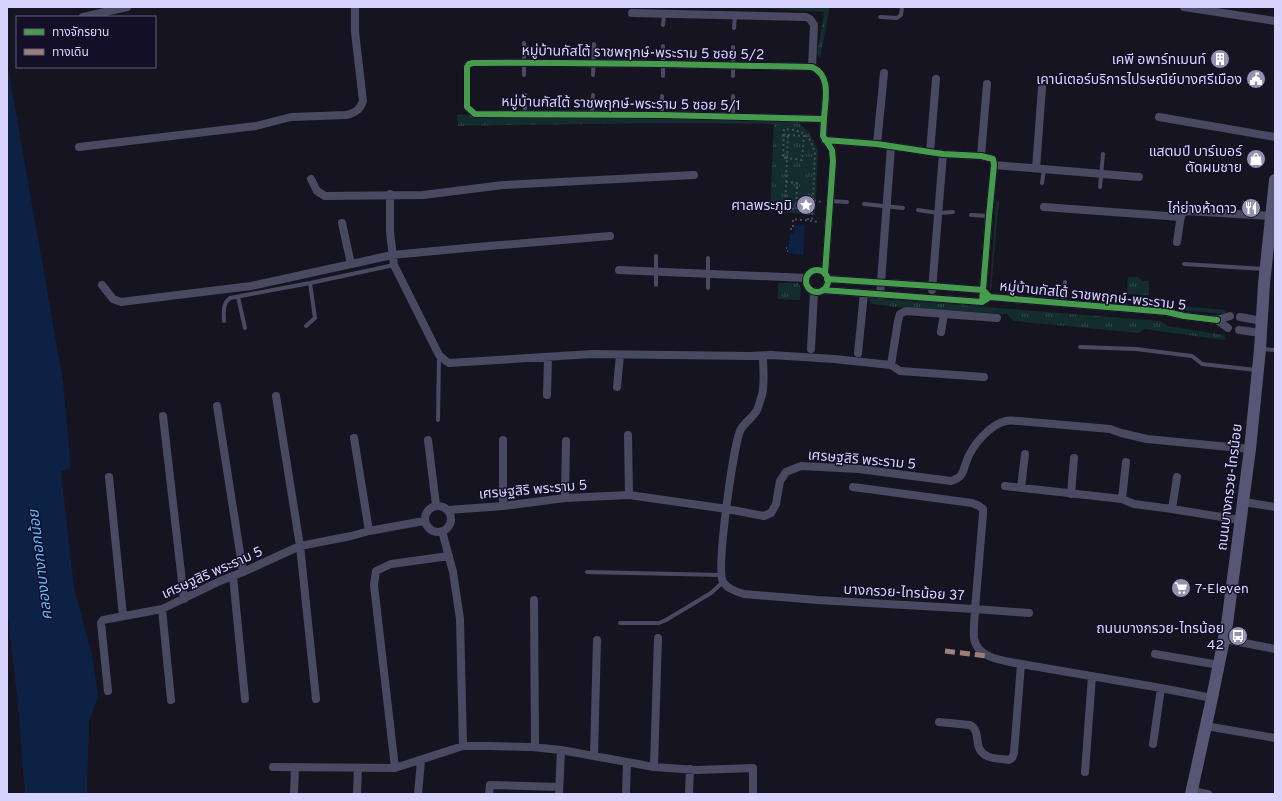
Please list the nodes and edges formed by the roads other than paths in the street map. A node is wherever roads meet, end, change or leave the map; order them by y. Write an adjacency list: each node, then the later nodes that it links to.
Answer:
1 (127, 7): 8 (street)
2 (355, 7): 45 (street)
3 (902, 7): 10 (lane)
4 (1184, 7): 11 (street)
5 (702, 11): 7 (street); 9 (street)
6 (632, 13): 7 (street)
7 (664, 14): 12 (lane)
8 (102, 15)
9 (735, 15): 13 (lane); 23 (street)
10 (880, 17)
11 (1275, 21)
12 (663, 24)
13 (734, 28)
14 (524, 43): 18 (lane)
15 (594, 44): 20 (lane)
16 (663, 46): 21 (lane)
17 (733, 47): 22 (lane)
18 (524, 62): 19 (street, หมู่บ้านกัสโต้ ราชพฤกษ์-พระราม 5 ซอย 5/2); 20 (street, หมู่บ้านกัสโต้ ราชพฤกษ์-พระราม 5 ซอย 5/2); 25 (lane)
19 (473, 63): 36 (street, หมู่บ้านกัสโต้ ราชพฤกษ์-พระราม 5 ซอย 5/1)
20 (594, 63): 21 (street, หมู่บ้านกัสโต้ ราชพฤกษ์-พระราม 5 ซอย 5/2); 26 (lane)
21 (663, 64): 22 (street, หมู่บ้านกัสโต้ ราชพฤกษ์-พระราม 5 ซอย 5/2); 27 (lane)
22 (733, 66): 23 (street, หมู่บ้านกัสโต้ ราชพฤกษ์-พระราม 5 ซอย 5/2); 28 (lane)
23 (812, 67): 41 (street)
24 (884, 73): 44 (street)
25 (524, 75)
26 (593, 75)
27 (662, 76)
28 (733, 76)
29 (936, 79): 47 (street)
30 (986, 84): 50 (street)
31 (1042, 88): 52 (street)
32 (525, 95): 36 (lane)
33 (593, 95): 37 (lane)
34 (662, 96): 38 (lane)
35 (733, 96): 39 (lane)
36 (525, 114): 37 (street, หมู่บ้านกัสโต้ ราชพฤกษ์-พระราม 5 ซอย 5/1)
37 (592, 114): 38 (street, หมู่บ้านกัสโต้ ราชพฤกษ์-พระราม 5 ซอย 5/1)
38 (662, 115): 39 (street, หมู่บ้านกัสโต้ ราชพฤกษ์-พระราม 5 ซอย 5/1)
39 (733, 116): 41 (street, หมู่บ้านกัสโต้ ราชพฤกษ์-พระราม 5 ซอย 5/1)
40 (1159, 117): 42 (street)
41 (824, 119): 43 (street)
42 (1275, 138)
43 (825, 140): 44 (street); 61 (street)
44 (877, 144): 46 (street)
45 (79, 147)
46 (892, 147): 47 (street); 64 (street)
47 (930, 152): 48 (street)
48 (943, 154): 50 (street); 69 (street)
49 (1103, 154): 53 (lane)
50 (981, 156): 51 (street)
51 (994, 165): 52 (street); 71 (street)
52 (1040, 169): 53 (street); 58 (lane)
53 (1101, 174): 55 (street); 59 (lane)
54 (694, 175): 60 (street)
55 (1139, 177)
56 (311, 178): 60 (street)
57 (1275, 180): 72 (main road, ถนนบางกรวย-ไทรน้อย)
58 (1042, 183)
59 (1100, 187)
60 (390, 194): 77 (street)
61 (830, 201): 62 (lane); 87 (street)
62 (847, 202)
63 (864, 204): 64 (lane)
64 (887, 206): 66 (lane); 89 (street)
65 (1044, 207): 73 (street)
66 (903, 208)
67 (918, 210): 69 (lane)
68 (953, 212): 69 (lane)
69 (938, 213): 94 (street)
70 (971, 215): 71 (lane)
71 (989, 216): 97 (street)
72 (1271, 216): 73 (street); 84 (main road, ถนนบางกรวย-ไทรน้อย)
73 (1181, 217): 76 (street)
74 (342, 223): 80 (street)
75 (610, 236): 77 (street)
76 (1177, 242)
77 (392, 255): 80 (street); 82 (street)
78 (656, 256): 85 (lane)
79 (708, 258): 86 (lane)
80 (352, 264): 92 (street)
81 (1184, 264): 84 (lane)
82 (394, 265): 91 (lane); 123 (street)
83 (619, 270): 85 (street)
84 (1266, 270): 113 (main road, ถนนบางกรวย-ไทรน้อย)
85 (656, 272): 86 (street); 93 (lane)
86 (708, 274): 88 (street); 95 (lane)
87 (826, 276): 88 (street, หมู่บ้านกัสโต้ ราชพฤกษ์-พระราม 5); 89 (street, หมู่บ้านกัสโต้ ราชพฤกษ์-พระราม 5); 96 (street)
88 (806, 278): 98 (street)
89 (880, 282): 94 (street, หมู่บ้านกัสโต้ ราชพฤกษ์-พระราม 5); 100 (street)
90 (1065, 282): 105 (lane)
91 (310, 283): 101 (lane); 112 (lane)
92 (102, 285)
93 (656, 285)
94 (932, 286): 97 (street, หมู่บ้านกัสโต้ ราชพฤกษ์-พระราม 5); 103 (street)
95 (708, 288)
96 (823, 290): 98 (street, หมู่บ้านกัสโต้ ราชพฤกษ์-พระราม 5); 99 (street, หมู่บ้านกัสโต้ ราชพฤกษ์-พระราม 5)
97 (983, 290): 102 (street, หมู่บ้านกัสโต้ ราชพฤกษ์-พระราม 5); 104 (street, หมู่บ้านกัสโต้ ราชพฤกษ์-พระราม 5)
98 (814, 292): 119 (street)
99 (864, 294): 100 (street, หมู่บ้านกัสโต้ ราชพฤกษ์-พระราม 5); 122 (street)
100 (880, 295): 103 (street, หมู่บ้านกัสโต้ ราชพฤกษ์-พระราม 5)
101 (238, 297): 111 (lane); 114 (lane)
102 (990, 297): 104 (street, หมู่บ้านกัสโต้ ราชพฤกษ์-พระราม 5); 105 (street, หมู่บ้านกัสโต้ ราชพฤกษ์-พระราม 5)
103 (931, 299): 104 (street, หมู่บ้านกัสโต้ ราชพฤกษ์-พระราม 5)
104 (982, 302)
105 (1063, 302): 110 (street, หมู่บ้านกัสโต้ ราชพฤกษ์-พระราม 5)
106 (944, 314): 109 (street); 117 (street); 127 (street)
107 (1230, 316): 110 (street, หมู่บ้านกัสโต้ ราชพฤกษ์-พระราม 5)
108 (1240, 317): 113 (street)
109 (997, 318)
110 (1217, 320): 115 (street, หมู่บ้านกัสโต้ ราชพฤกษ์-พระราม 5)
111 (224, 321)
112 (306, 326)
113 (1261, 327): 116 (street); 120 (main road, ถนนบางกรวย-ไทรน้อย)
114 (245, 328)
115 (1228, 328)
116 (1239, 330)
117 (941, 332)
118 (1080, 347): 128 (lane)
119 (811, 349)
120 (1260, 349): 121 (lane); 128 (main road, ถนนบางกรวย-ไทรน้อย)
121 (1275, 350)
122 (858, 353)
123 (439, 355): 126 (street); 135 (lane)
124 (620, 355): 125 (street); 126 (street); 130 (street)
125 (763, 356): 127 (street); 158 (street)
126 (548, 357): 131 (street)
127 (891, 365): 129 (street)
128 (1258, 370): 141 (main road, ถนนบางกรวย-ไทรน้อย)
129 (984, 377)
130 (617, 387)
131 (547, 395)
132 (276, 396): 165 (street)
133 (217, 406): 167 (street)
134 (163, 416): 171 (street)
135 (438, 420)
136 (628, 435): 151 (street)
137 (354, 438): 163 (street)
138 (428, 440): 155 (street)
139 (502, 440): 156 (street)
140 (566, 441): 152 (street)
141 (1250, 449): 154 (main road, ถนนบางกรวย-ไทรน้อย); 158 (street, เศรษฐสิริ พระราม 5)
142 (1025, 454): 149 (street)
143 (1074, 458): 150 (street)
144 (1126, 462): 153 (street)
145 (109, 477): 176 (street)
146 (1177, 478): 159 (street)
147 (1005, 486): 149 (street)
148 (853, 487): 174 (street)
149 (1021, 488): 150 (street)
150 (1071, 494): 153 (street)
151 (629, 495): 152 (street, เศรษฐสิริ พระราม 5); 158 (street, เศรษฐสิริ พระราม 5)
152 (565, 498): 156 (street, เศรษฐสิริ พระราม 5)
153 (1122, 499): 159 (street)
154 (1244, 502): 157 (street); 161 (main road, ถนนบางกรวย-ไทรน้อย)
155 (436, 505): 160 (street, เศรษฐสิริ พระราม 5); 162 (street)
156 (503, 506): 160 (street, เศรษฐสิริ พระราม 5)
157 (1275, 507)
158 (727, 509): 170 (street)
159 (1172, 509): 161 (street)
160 (448, 510): 164 (street)
161 (1240, 520): 179 (main road, ถนนบางกรวย-ไทรน้อย)
162 (424, 521): 163 (street, เศรษฐสิริ พระราม 5); 164 (street)
163 (369, 531): 165 (street, เศรษฐสิริ พระราม 5)
164 (442, 531): 166 (street)
165 (300, 546): 167 (street, เศรษฐสิริ พระราม 5); 190 (street)
166 (449, 556): 196 (street); 206 (street)
167 (243, 572): 169 (street, เศรษฐสิริ พระราม 5)
168 (587, 572): 170 (lane)
169 (233, 576): 171 (street, เศรษฐสิริ พระราม 5); 189 (street)
170 (722, 578): 174 (street, บางกรวย-ไทรน้อย 37); 177 (lane)
171 (184, 599): 173 (street, เศรษฐสิริ พระราม 5)
172 (534, 600): 197 (street)
173 (162, 609): 176 (street, เศรษฐสิริ พระราม 5); 191 (street)
174 (975, 609): 175 (street); 183 (street, บางกรวย-ไทรน้อย 37)
175 (1028, 613)
176 (123, 616): 187 (street, เศรษฐสิริ พระราม 5)
177 (620, 623)
178 (658, 638): 204 (street)
179 (1224, 639): 181 (street); 184 (main road, ถนนบางกรวย-ไทรน้อย)
180 (597, 640): 199 (street)
181 (1275, 649)
182 (1155, 654): 184 (street)
183 (1021, 664): 185 (street, บางกรวย-ไทรน้อย 37); 192 (street)
184 (1219, 665): 188 (main road, ถนนบางกรวย-ไทรน้อย)
185 (1092, 676): 186 (street, บางกรวย-ไทรน้อย 37); 208 (street)
186 (1161, 688): 188 (street, บางกรวย-ไทรน้อย 37); 195 (street)
187 (108, 691)
188 (1212, 698): 193 (main road, ถนนบางกรวย-ไทรน้อย)
189 (245, 699)
190 (316, 699)
191 (171, 700)
192 (939, 722)
193 (1206, 726): 194 (street); 210 (main road, ถนนบางกรวย-ไทรน้อย)
194 (1275, 738)
195 (1153, 744)
196 (463, 746): 197 (street); 200 (street)
197 (535, 747): 198 (street)
198 (561, 750): 199 (street); 209 (street)
199 (594, 756): 201 (street)
200 (421, 760): 206 (street); 213 (street)
201 (627, 762): 204 (street); 215 (street)
202 (273, 767): 203 (street)
203 (295, 767): 205 (street); 211 (street)
204 (654, 767): 207 (street)
205 (358, 768): 206 (street); 212 (street)
206 (395, 768)
207 (690, 769): 216 (street); 217 (street)
208 (1085, 772)
209 (559, 790): 214 (street)
210 (1191, 792): 218 (street)
211 (294, 794)
212 (357, 794)
213 (418, 794)
214 (489, 794)
215 (626, 794)
216 (689, 794)
217 (753, 794)
218 (1208, 794)

